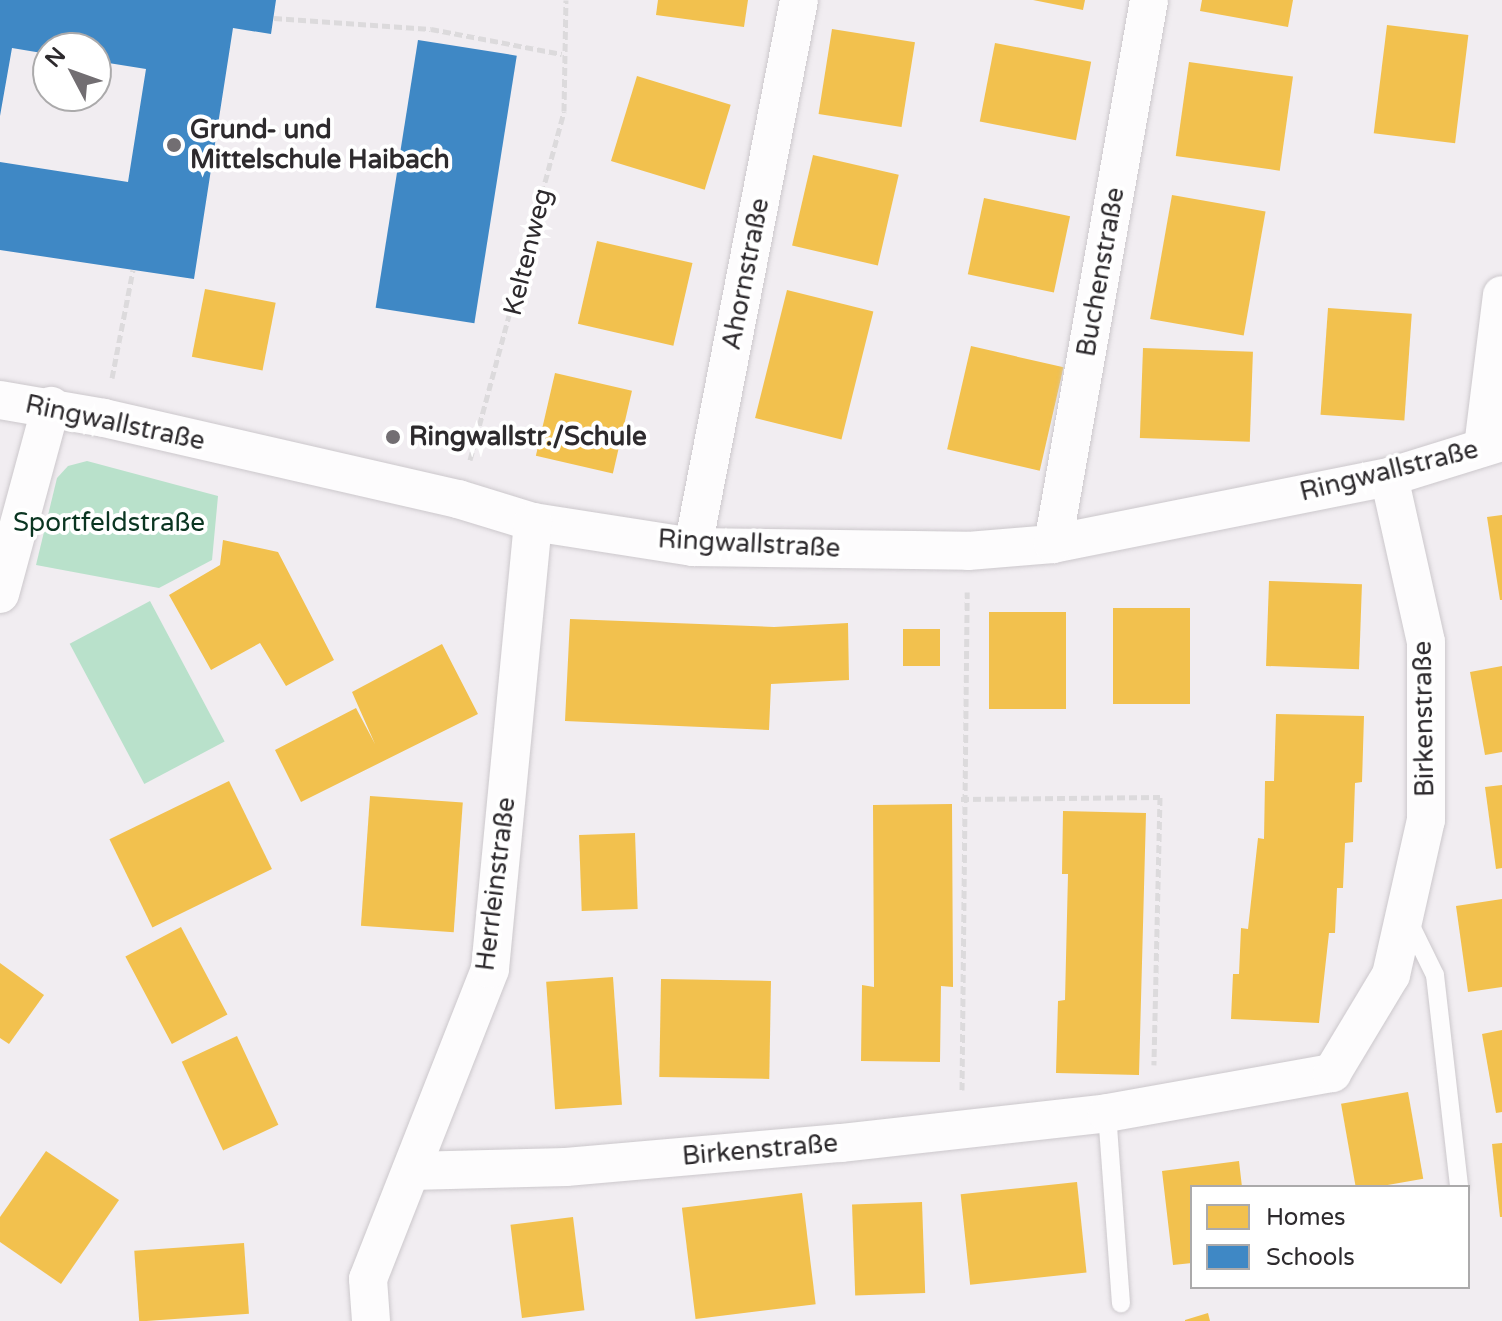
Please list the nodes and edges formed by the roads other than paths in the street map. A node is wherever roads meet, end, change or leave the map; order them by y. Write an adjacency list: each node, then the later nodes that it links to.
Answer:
1 (799, 0): 10 (street, Ahornstraße)
2 (1149, 0): 9 (street, Buchenstraße)
3 (1502, 295): 6 (street)
4 (0, 400): 5 (street, Ringwallstraße)
5 (51, 406): 8 (street, Ringwallstraße); 11 (street)
6 (1493, 445): 7 (street, Ringwallstraße)
7 (1389, 477): 9 (street, Ringwallstraße); 12 (street, Birkenstraße)
8 (533, 522): 10 (street, Ringwallstraße); 14 (street, Herrleinstraße)
9 (1053, 544): 10 (street, Ringwallstraße)
10 (693, 547)
11 (0, 594)
12 (1405, 914): 13 (street, Birkenstraße); 15 (lane)
13 (1107, 1113): 14 (street, Birkenstraße); 16 (lane)
14 (411, 1171): 17 (street, Herrleinstraße)
15 (1459, 1185)
16 (1121, 1303)
17 (371, 1321)

